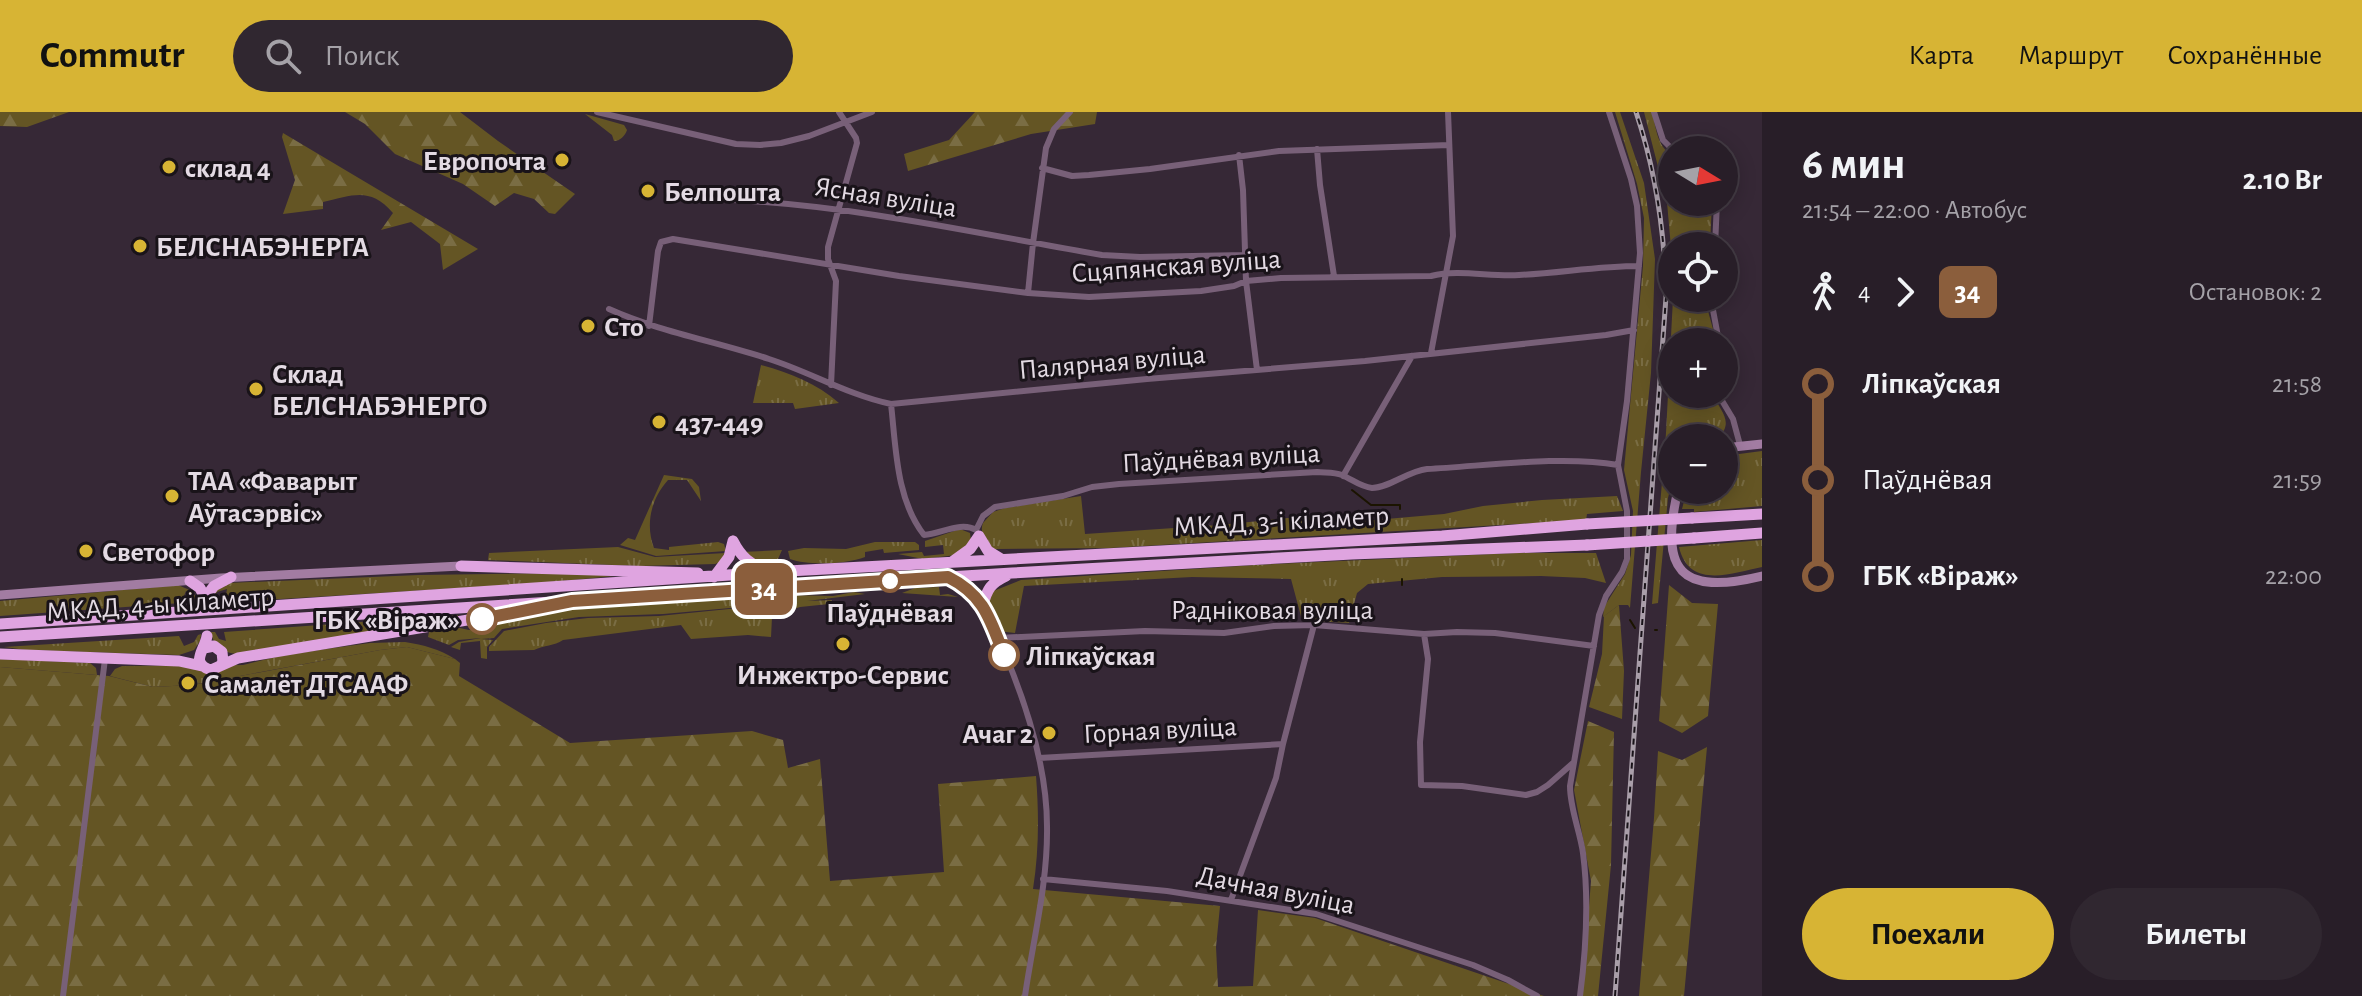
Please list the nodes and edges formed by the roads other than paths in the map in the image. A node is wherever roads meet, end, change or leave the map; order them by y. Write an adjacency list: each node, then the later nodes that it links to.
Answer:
1 (597, 112): 8 (street)
2 (839, 112): 8 (street)
3 (872, 112): 8 (street)
4 (1070, 112): 13 (street)
5 (1448, 112): 10 (street)
6 (1609, 112): 19 (street)
7 (1654, 112): 9 (street)
8 (846, 121): 15 (street)
9 (1662, 136)
10 (1449, 145): 11 (street); 20 (street)
11 (1317, 149): 12 (street); 21 (street)
12 (1239, 155): 13 (street); 17 (street)
13 (1042, 168): 16 (street)
14 (733, 200): 15 (street, Ясная вуліца)
15 (839, 209): 16 (street, Ясная вуліца); 18 (street)
16 (1033, 243): 17 (street, Ясная вуліца); 23 (street)
17 (1245, 255): 22 (street)
18 (831, 266): 23 (street, Сцяпянская вуліца); 25 (street, Сцяпянская вуліца); 30 (street)
19 (1639, 266): 20 (street, Сцяпянская вуліца); 26 (street)
20 (1445, 273): 21 (street, Сцяпянская вуліца); 27 (street)
21 (1334, 276): 22 (street, Сцяпянская вуліца)
22 (1246, 281): 23 (street, Сцяпянская вуліца); 29 (street)
23 (1028, 293)
24 (609, 309): 25 (street, Палярная вуліца)
25 (649, 326): 30 (street, Палярная вуліца)
26 (1634, 330): 27 (street, Палярная вуліца); 35 (street)
27 (1431, 353): 28 (street, Палярная вуліца)
28 (1412, 356): 29 (street, Палярная вуліца); 36 (street)
29 (1257, 370): 31 (street, Палярная вуліца)
30 (831, 385): 31 (street, Палярная вуліца)
31 (891, 404): 39 (street)
32 (1726, 408): 34 (street)
33 (1762, 444): 34 (main road)
34 (1740, 445)
35 (1618, 465): 36 (street, Паўднёвая вуліца); 63 (street)
36 (1343, 476): 39 (street, Паўднёвая вуліца)
37 (1675, 504): 47 (main road)
38 (1762, 514): 41 (highway, МКАД, 3-і кіламетр, bridge)
39 (977, 533): 41 (highway); 42 (highway)
40 (1762, 533): 46 (highway, МКАД, 3-і кіламетр, bridge)
41 (1004, 560): 42 (highway, МКАД, 3-і кіламетр)
42 (952, 562): 44 (highway, МКАД, 3-і кіламетр)
43 (461, 566): 48 (main road); 49 (highway)
44 (802, 571): 45 (highway, МКАД, 4-ы кіламетр)
45 (770, 572): 49 (highway, МКАД, 4-ы кіламетр); 49 (highway)
46 (1012, 573): 50 (highway, МКАД, 3-і кіламетр); 57 (highway)
47 (1762, 576)
48 (231, 577): 51 (main road); 55 (highway)
49 (714, 577): 58 (highway, МКАД, 4-ы кіламетр)
50 (948, 577): 53 (highway, МКАД, 3-і кіламетр); 57 (highway)
51 (203, 579): 52 (main road); 55 (highway)
52 (190, 581): 54 (main road); 55 (highway)
53 (802, 586): 56 (highway, МКАД, 4-ы кіламетр)
54 (0, 595)
55 (205, 598)
56 (572, 601): 61 (highway, МКАД, 4-ы кіламетр); 69 (highway)
57 (983, 605): 62 (street)
58 (0, 624)
59 (1314, 625): 60 (street, Радніковая вуліца); 62 (street, Радніковая вуліца); 70 (street)
60 (1424, 634): 63 (street, Радніковая вуліца); 72 (street)
61 (0, 637)
62 (998, 638): 71 (street)
63 (1594, 646): 72 (street)
64 (206, 649): 67 (highway); 68 (highway); 69 (highway)
65 (0, 654): 66 (highway)
66 (105, 659): 67 (highway); 75 (street)
67 (179, 661): 68 (highway)
68 (202, 666): 69 (highway)
69 (220, 666)
70 (1283, 744): 71 (street, Горная вуліца); 74 (street)
71 (1039, 758): 73 (street)
72 (1573, 763): 78 (street)
73 (1043, 879): 74 (street, Дачная вуліца); 76 (street)
74 (1231, 900): 77 (street, Дачная вуліца)
75 (63, 996)
76 (1025, 996)
77 (1537, 996)
78 (1580, 996)

